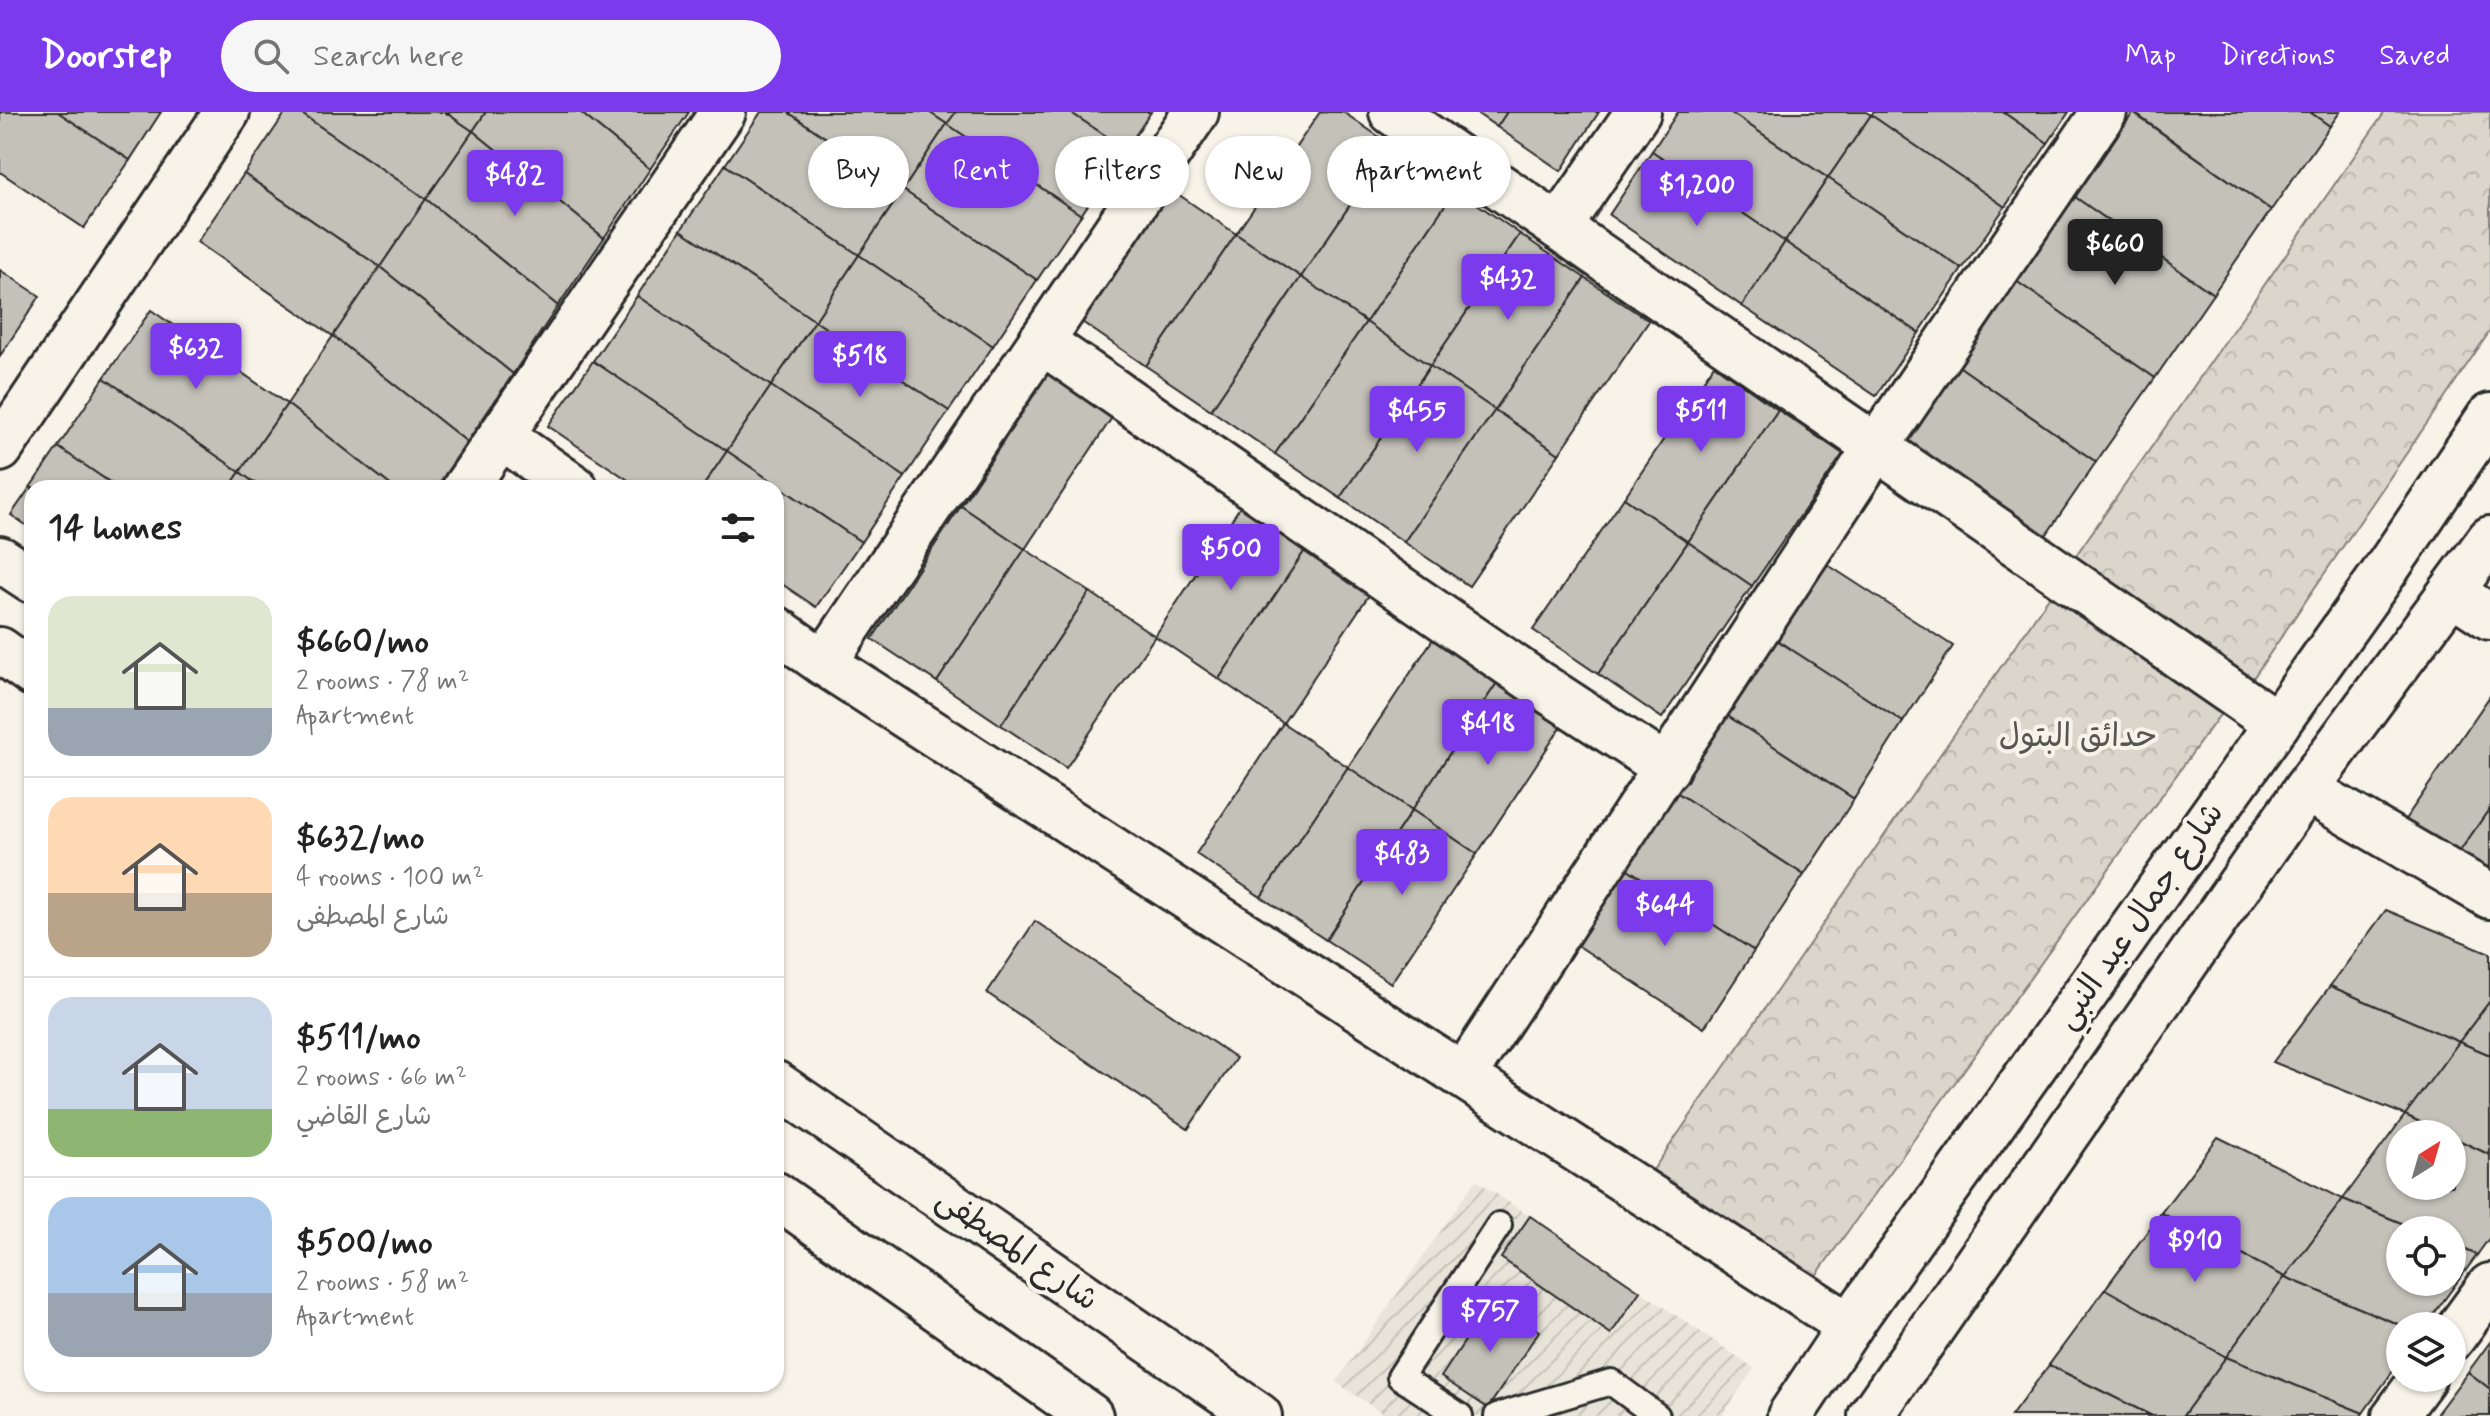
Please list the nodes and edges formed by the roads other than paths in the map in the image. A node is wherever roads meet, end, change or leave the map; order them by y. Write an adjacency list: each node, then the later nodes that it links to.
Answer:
1 (227, 112): 12 (street)
2 (723, 112): 10 (street)
3 (1196, 112): 8 (street)
4 (1392, 112): 7 (street)
5 (1638, 112): 7 (street)
6 (2104, 112): 11 (street)
7 (1559, 227): 11 (street)
8 (1041, 341): 22 (street); 25 (street)
9 (2490, 416): 24 (street, شارع جمال عبد النبي)
10 (501, 436): 13 (street); 14 (street)
11 (1877, 446): 24 (street); 25 (street)
12 (0, 449)
13 (471, 480)
14 (564, 480)
15 (2490, 539): 18 (street, شارع جمال عبد النبي)
16 (0, 559): 17 (street)
17 (24, 575)
18 (2452, 592): 19 (street); 26 (street, شارع جمال عبد النبي)
19 (2490, 617)
20 (784, 635): 22 (street)
21 (0, 650): 23 (street)
22 (824, 663): 28 (street)
23 (24, 667)
24 (2277, 724): 34 (street, شارع جمال عبد النبي)
25 (1667, 768): 28 (street)
26 (2306, 789): 27 (street); 42 (street, شارع جمال عبد النبي)
27 (2490, 896)
28 (1464, 1075): 34 (street)
29 (784, 1089): 37 (street, شارع المصطفى)
30 (784, 1201): 36 (street)
31 (1499, 1225): 38 (lane)
32 (2490, 1286): 33 (street)
33 (2466, 1319)
34 (1850, 1326): 41 (street, شارع جمال عبد النبي)
35 (2413, 1392): 43 (street)
36 (1090, 1416)
37 (1259, 1416)
38 (1460, 1416)
39 (1497, 1416): 40 (lane)
40 (1657, 1416)
41 (1790, 1416)
42 (1871, 1416)
43 (2395, 1416)

